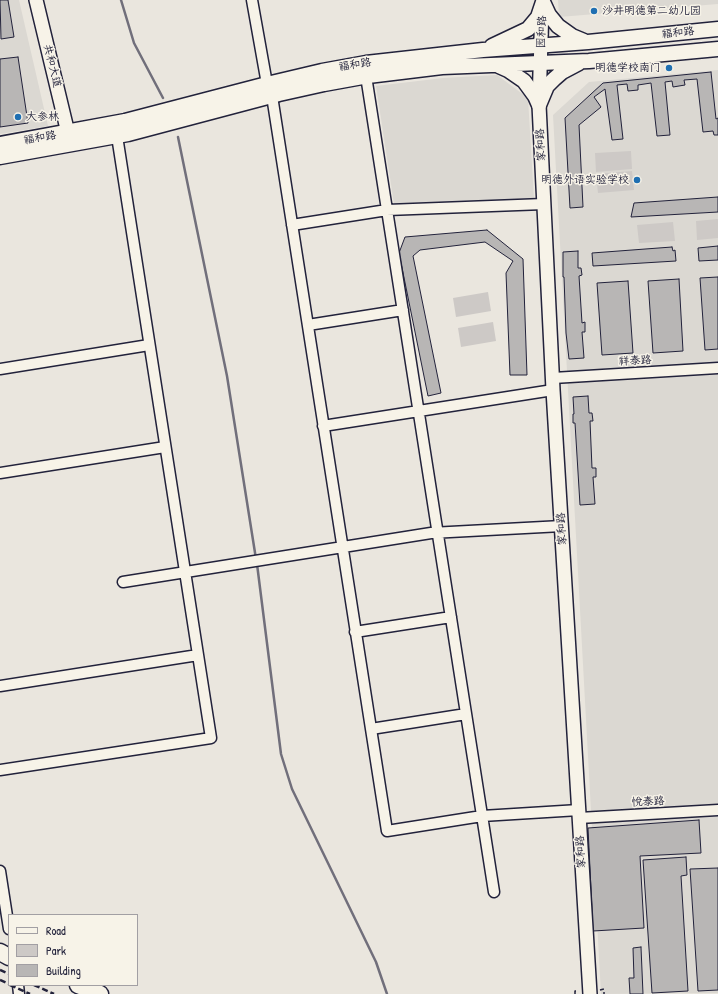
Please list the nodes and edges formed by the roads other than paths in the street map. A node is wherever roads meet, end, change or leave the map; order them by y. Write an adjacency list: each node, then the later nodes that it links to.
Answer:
1 (36, 0): 15 (street, 共和大道)
2 (252, 0): 13 (street)
3 (542, 1): 5 (main road); 6 (street, 园和路); 8 (main road)
4 (718, 29): 5 (main road, 福和路)
5 (588, 42): 6 (main road, 福和路)
6 (541, 46): 8 (main road, 福和路); 11 (street, 园和路)
7 (718, 49): 9 (main road, 福和路)
8 (483, 50): 13 (main road, 福和路)
9 (590, 61): 11 (main road, 福和路); 14 (main road)
10 (491, 64): 11 (main road, 福和路); 12 (main road, 福和路); 14 (main road)
11 (540, 64): 14 (street, 家和路)
12 (366, 76): 13 (main road, 福和路); 20 (street)
13 (269, 90): 15 (main road, 福和路); 16 (main road, 福和路); 21 (street)
14 (539, 105): 19 (street, 家和路)
15 (68, 133): 17 (main road, 福和路)
16 (116, 136): 18 (main road, 福和路); 24 (street)
17 (0, 144)
18 (0, 158)
19 (544, 204): 20 (street); 27 (street, 家和路)
20 (387, 210): 21 (street); 22 (street)
21 (292, 225): 23 (street)
22 (403, 310): 23 (street); 28 (street)
23 (308, 325): 29 (street)
24 (149, 345): 26 (street); 30 (street)
25 (718, 368): 27 (street, 祥泰路)
26 (0, 369)
27 (553, 384): 28 (street, 祥泰路); 32 (street, 家和路)
28 (419, 411): 29 (street, 祥泰路); 33 (street)
29 (323, 426): 34 (street)
30 (165, 447): 31 (street); 35 (street)
31 (0, 473)
32 (562, 526): 33 (street); 45 (street, 家和路)
33 (438, 533): 34 (street); 37 (street)
34 (342, 547): 35 (street); 38 (street)
35 (185, 572): 36 (street); 39 (street)
36 (123, 582)
37 (451, 617): 38 (street); 41 (street)
38 (356, 632): 42 (street)
39 (198, 655): 40 (street); 43 (street)
40 (0, 686)
41 (466, 714): 42 (street); 46 (street)
42 (371, 729): 46 (street, 悦泰路)
43 (0, 770)
44 (718, 810): 45 (street, 悦泰路)
45 (579, 814): 46 (street, 悦泰路); 52 (street, 家和路)
46 (482, 816): 48 (street)
47 (0, 871): 49 (street)
48 (494, 892)
49 (8, 923)
50 (80, 986): 51 (main road)
51 (100, 994)
52 (590, 994)

